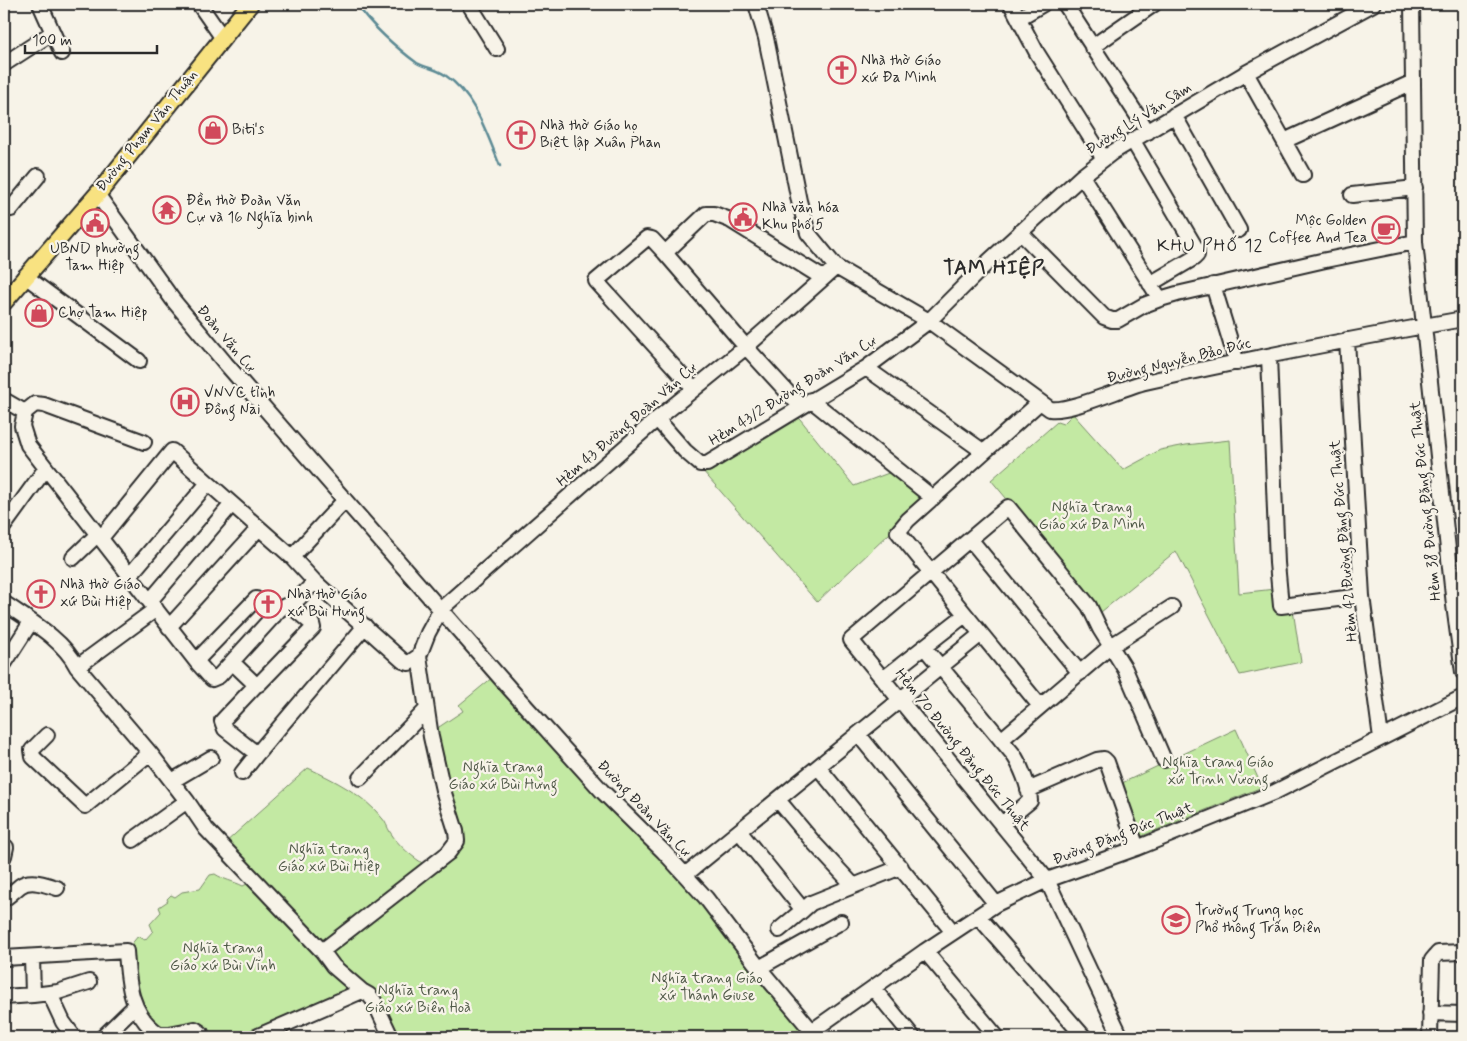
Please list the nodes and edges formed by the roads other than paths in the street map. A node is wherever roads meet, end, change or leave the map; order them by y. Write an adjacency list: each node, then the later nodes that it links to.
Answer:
1 (40, 4): 13 (street)
2 (199, 4): 14 (street)
3 (250, 4): 14 (main road, Đường Phạm Văn Thuận)
4 (469, 4): 16 (street)
5 (756, 4): 37 (street)
6 (1011, 4): 12 (street)
7 (1043, 4): 12 (street)
8 (1065, 4): 15 (street)
9 (1154, 4): 15 (street)
10 (1370, 4): 19 (street, Đường Lý Văn Sâm)
11 (1412, 4): 20 (street, Hẻm 38 Đường Đặng Đức Thuật)
12 (1019, 18): 25 (street)
13 (52, 33): 17 (street); 18 (street)
14 (222, 37): 30 (main road, Đường Phạm Văn Thuận)
15 (1092, 47): 22 (street)
16 (497, 49)
17 (62, 53)
18 (4, 64)
19 (1246, 73): 21 (street, Đường Lý Văn Sâm); 24 (street)
20 (1413, 82): 24 (street); 29 (street, Hẻm 38 Đường Đặng Đức Thuật)
21 (1174, 115): 22 (street, Đường Lý Văn Sâm); 33 (street)
22 (1148, 132): 23 (street, Đường Lý Văn Sâm)
23 (1132, 141): 25 (street, Đường Lý Văn Sâm); 40 (street)
24 (1284, 141): 26 (street)
25 (1104, 158): 28 (street, Đường Lý Văn Sâm)
26 (1303, 175)
27 (38, 176): 32 (street)
28 (1082, 176): 34 (street, Đường Lý Văn Sâm); 40 (street)
29 (1415, 188): 31 (street); 35 (street, Hẻm 38 Đường Đặng Đức Thuật)
30 (97, 194): 38 (main road, Đường Phạm Văn Thuận); 64 (street, Đoàn Văn Cự)
31 (1352, 195)
32 (11, 209)
33 (1239, 230)
34 (1020, 232): 42 (street); 45 (street, Đường Lý Văn Sâm)
35 (1416, 242): 41 (street); 46 (street, Hẻm 38 Đường Đặng Đức Thuật)
36 (665, 253): 39 (street); 48 (street); 53 (street)
37 (836, 267): 39 (street, Hẻm 43 Đường Đoàn Văn Cự); 45 (street, Đường Nguyễn Bảo Đức)
38 (25, 276): 43 (main road, Đường Phạm Văn Thuận); 50 (street)
39 (823, 278): 48 (street, Hẻm 43 Đường Đoàn Văn Cự)
40 (1150, 284): 42 (street)
41 (1213, 285): 42 (street); 51 (street)
42 (1160, 299)
43 (4, 302)
44 (1463, 319): 46 (street, Đường Nguyễn Bảo Đức)
45 (928, 321): 52 (street, Hẻm 43/2 Đường Đoàn Văn Cự); 55 (street, Đường Nguyễn Bảo Đức)
46 (1424, 326): 47 (street, Đường Nguyễn Bảo Đức); 96 (street, Hẻm 38 Đường Đặng Đức Thuật)
47 (1347, 340): 49 (street, Đường Nguyễn Bảo Đức); 75 (street, Hẻm 42 Đường Đặng Đức Thuật)
48 (746, 347): 53 (street, Hẻm 43 Đường Đoàn Văn Cự); 56 (street)
49 (1269, 356): 51 (street, Đường Nguyễn Bảo Đức); 75 (street)
50 (139, 362)
51 (1237, 363): 55 (street, Đường Nguyễn Bảo Đức)
52 (866, 368): 56 (street, Hẻm 43/2 Đường Đoàn Văn Cự); 60 (street)
53 (694, 389): 58 (street, Hẻm 43 Đường Đoàn Văn Cự)
54 (4, 400): 57 (street)
55 (1040, 402): 60 (street)
56 (806, 403): 58 (street, Hẻm 43/2 Đường Đoàn Văn Cự); 63 (street)
57 (25, 412): 59 (street); 61 (street)
58 (657, 419): 80 (street, Hẻm 43 Đường Đoàn Văn Cự)
59 (144, 442)
60 (984, 452): 63 (street)
61 (46, 468): 66 (street); 68 (street)
62 (208, 483): 65 (street); 68 (street); 73 (street)
63 (932, 498): 72 (street)
64 (345, 500): 70 (street); 80 (street, Đoàn Văn Cự)
65 (232, 504): 67 (street); 77 (street)
66 (4, 526)
67 (259, 528): 70 (street); 85 (street)
68 (99, 536): 71 (street); 73 (street)
69 (970, 539): 72 (street); 87 (street); 95 (street)
70 (292, 557): 74 (street)
71 (73, 558)
72 (931, 572): 81 (street); 97 (street, Hẻm 70 Đường Đặng Đức Thuật)
73 (130, 575): 77 (street)
74 (315, 582): 78 (street); 84 (street)
75 (1362, 596): 105 (street, Hẻm 42 Đường Đặng Đức Thuật)
76 (4, 603): 83 (street)
77 (153, 605): 85 (street); 94 (street)
78 (291, 606): 82 (street); 98 (street)
79 (1172, 607): 87 (street)
80 (441, 609): 89 (street); 125 (street, Đường Đoàn Văn Cự)
81 (965, 615): 86 (street); 88 (street)
82 (274, 616): 91 (street); 92 (street)
83 (31, 622): 90 (street); 94 (street)
84 (365, 626): 89 (street); 108 (street)
85 (170, 627): 91 (street)
86 (981, 634): 93 (street); 101 (street)
87 (1111, 646): 95 (street); 110 (street)
88 (924, 647): 93 (street); 97 (street)
89 (420, 656): 102 (street)
90 (5, 659)
91 (196, 662): 92 (street)
92 (232, 662): 98 (street)
93 (941, 667): 100 (street); 106 (street)
94 (77, 668): 107 (street)
95 (1080, 672): 101 (street)
96 (1463, 672)
97 (883, 679): 100 (street, Hẻm 70 Đường Đặng Đức Thuật)
98 (256, 685): 108 (street)
99 (1463, 697): 105 (street, Đường Đặng Đức Thuật)
100 (900, 700): 103 (street); 118 (street, Hẻm 70 Đường Đặng Đức Thuật)
101 (1040, 706): 106 (street)
102 (426, 709): 113 (street); 136 (street)
103 (858, 734): 111 (street); 130 (street)
104 (47, 735): 107 (street)
105 (1381, 738): 122 (street, Đường Đặng Đức Thuật)
106 (1002, 740): 115 (street)
107 (150, 753): 114 (street)
108 (257, 754): 112 (street)
109 (211, 758): 114 (street)
110 (1164, 760)
111 (818, 767): 116 (street); 124 (street)
112 (242, 773)
113 (360, 778)
114 (172, 782): 117 (street)
115 (1028, 790): 118 (street); 122 (street)
116 (778, 800): 119 (street); 127 (street)
117 (187, 801): 120 (street); 136 (street)
118 (1002, 824): 126 (street, Hẻm 70 Đường Đặng Đức Thuật)
119 (740, 831): 125 (street); 131 (street)
120 (133, 840)
121 (4, 847): 123 (street)
122 (1137, 848): 126 (street, Đường Đặng Đức Thuật)
123 (4, 856)
124 (901, 867): 127 (street); 135 (street)
125 (685, 875): 141 (street, Đường Đoàn Văn Cự)
126 (1047, 880): 130 (street, Đường Đặng Đức Thuật); 161 (street, Hẻm 70 Đường Đặng Đức Thuật)
127 (853, 886): 131 (street)
128 (57, 888): 129 (street)
129 (4, 899)
130 (996, 904): 132 (street, Đường Đặng Đức Thuật)
131 (803, 910): 134 (street)
132 (978, 916): 135 (street, Đường Đặng Đức Thuật); 160 (street)
133 (841, 922): 141 (street)
134 (779, 930)
135 (953, 932): 137 (street, Đường Đặng Đức Thuật)
136 (322, 951): 144 (street)
137 (925, 951): 143 (street, Đường Đặng Đức Thuật); 159 (street)
138 (1463, 952): 149 (street)
139 (32, 957): 140 (street); 146 (street); 148 (street)
140 (4, 958)
141 (759, 968): 152 (street, Đường Đoàn Văn Cự)
142 (89, 982): 145 (street)
143 (873, 988): 152 (street, Đường Đặng Đức Thuật); 158 (street)
144 (362, 991): 151 (street); 157 (street)
145 (50, 994): 146 (street); 153 (street)
146 (33, 995): 147 (street)
147 (4, 997)
148 (134, 1007): 154 (street); 155 (street)
149 (1430, 1013): 150 (street); 162 (street)
150 (1463, 1014)
151 (284, 1032): 156 (street)
152 (814, 1034)
153 (74, 1037)
154 (104, 1037)
155 (202, 1037)
156 (256, 1037)
157 (391, 1037)
158 (913, 1037)
159 (996, 1037)
160 (1084, 1037)
161 (1121, 1037)
162 (1430, 1037)

